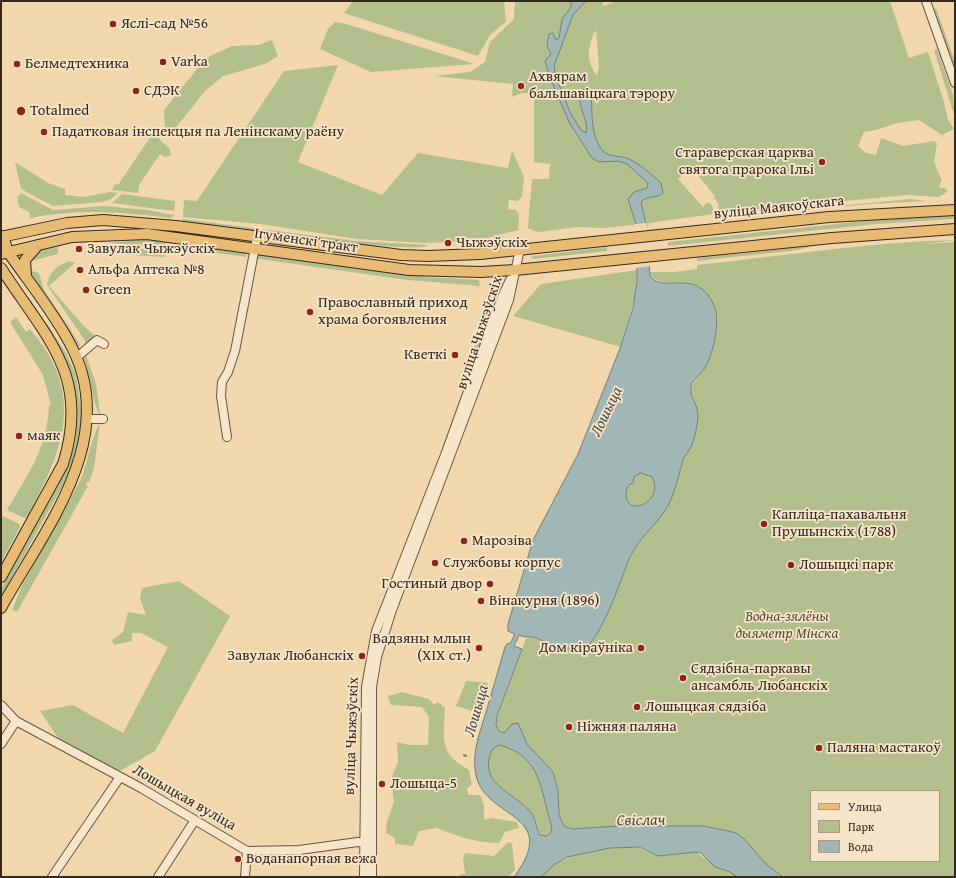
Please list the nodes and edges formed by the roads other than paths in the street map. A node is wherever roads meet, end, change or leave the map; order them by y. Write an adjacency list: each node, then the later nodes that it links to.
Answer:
1 (926, 1): 2 (street)
2 (955, 83)
3 (955, 210): 7 (main road, вуліца Маякоўскага)
4 (955, 229): 13 (main road, Ігуменскі тракт)
5 (2, 234): 6 (main road, Ігуменскі тракт); 11 (main road)
6 (257, 237): 9 (street); 10 (main road, Ігуменскі тракт)
7 (606, 240): 10 (main road, Ігуменскі тракт)
8 (38, 244): 9 (main road, Ігуменскі тракт); 11 (main road, Ігуменскі тракт); 14 (main road)
9 (254, 249): 13 (main road, Ігуменскі тракт); 21 (street)
10 (520, 249): 13 (street, вуліца Чыжэўскіх)
11 (5, 253): 14 (main road)
12 (1, 268): 16 (main road)
13 (515, 270): 29 (street, вуліца Чыжэўскіх)
14 (26, 278): 18 (main road)
15 (1, 279): 16 (main road)
16 (14, 289): 22 (main road)
17 (104, 344): 18 (street)
18 (76, 358): 19 (main road)
19 (87, 419): 20 (street); 23 (main road)
20 (103, 419)
21 (227, 437)
22 (1, 577)
23 (1, 608)
24 (1, 706): 25 (street, Лошыцкая вуліца)
25 (16, 721): 26 (street); 27 (street, Лошыцкая вуліца)
26 (1, 744)
27 (120, 777): 28 (street, Лошыцкая вуліца); 31 (street)
28 (195, 820): 30 (street, Лошыцкая вуліца); 32 (street)
29 (368, 843): 30 (street); 34 (street, вуліца Чыжэўскіх); 35 (street, вуліца Чыжэўскіх)
30 (247, 851): 33 (street)
31 (52, 877)
32 (158, 877)
33 (245, 877)
34 (364, 877)
35 (372, 877)

